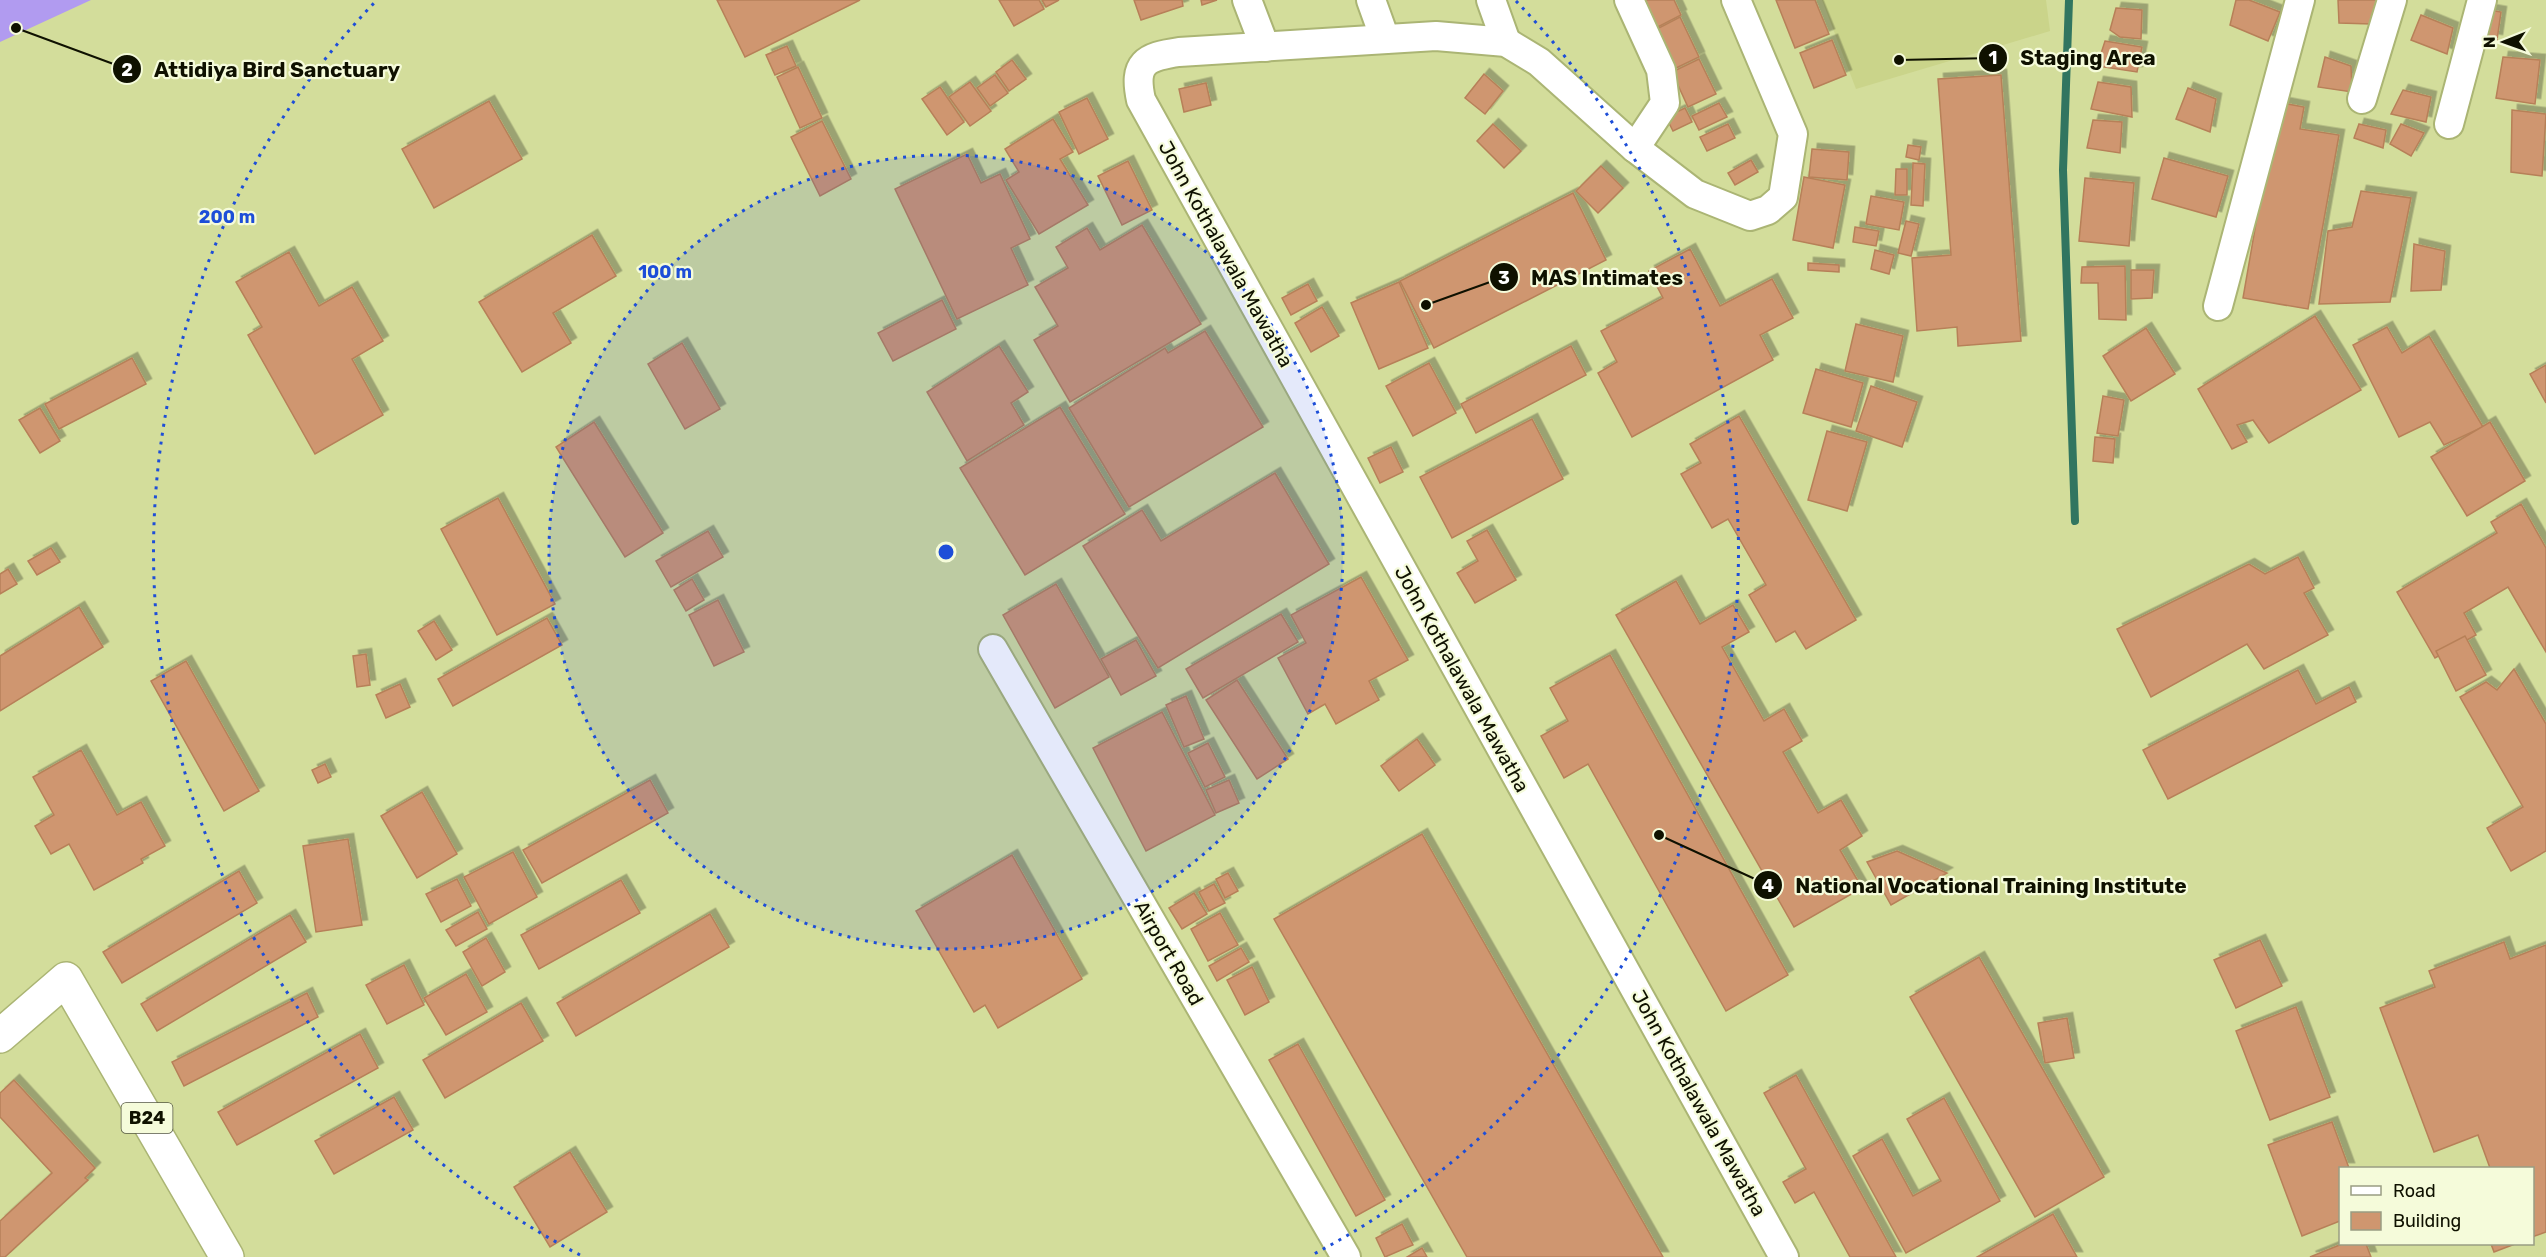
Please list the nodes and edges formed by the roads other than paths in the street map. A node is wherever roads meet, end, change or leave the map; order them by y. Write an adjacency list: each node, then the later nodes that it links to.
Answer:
1 (1247, 0): 11 (street)
2 (1371, 0): 9 (street)
3 (1491, 0): 10 (street)
4 (1629, 0): 14 (street)
5 (1736, 0): 14 (street)
6 (2300, 0): 15 (street)
7 (2392, 0): 12 (street)
8 (2482, 0): 13 (street)
9 (1385, 39): 10 (street); 11 (street)
10 (1506, 42): 14 (street)
11 (1265, 47): 20 (street, John Kothalawala Mawatha)
12 (2362, 99)
13 (2449, 124)
14 (1635, 148)
15 (2218, 306)
16 (993, 649): 19 (street, Airport Road)
17 (0, 1036): 18 (main road, B24)
18 (227, 1257)
19 (1346, 1257)
20 (1784, 1257)

